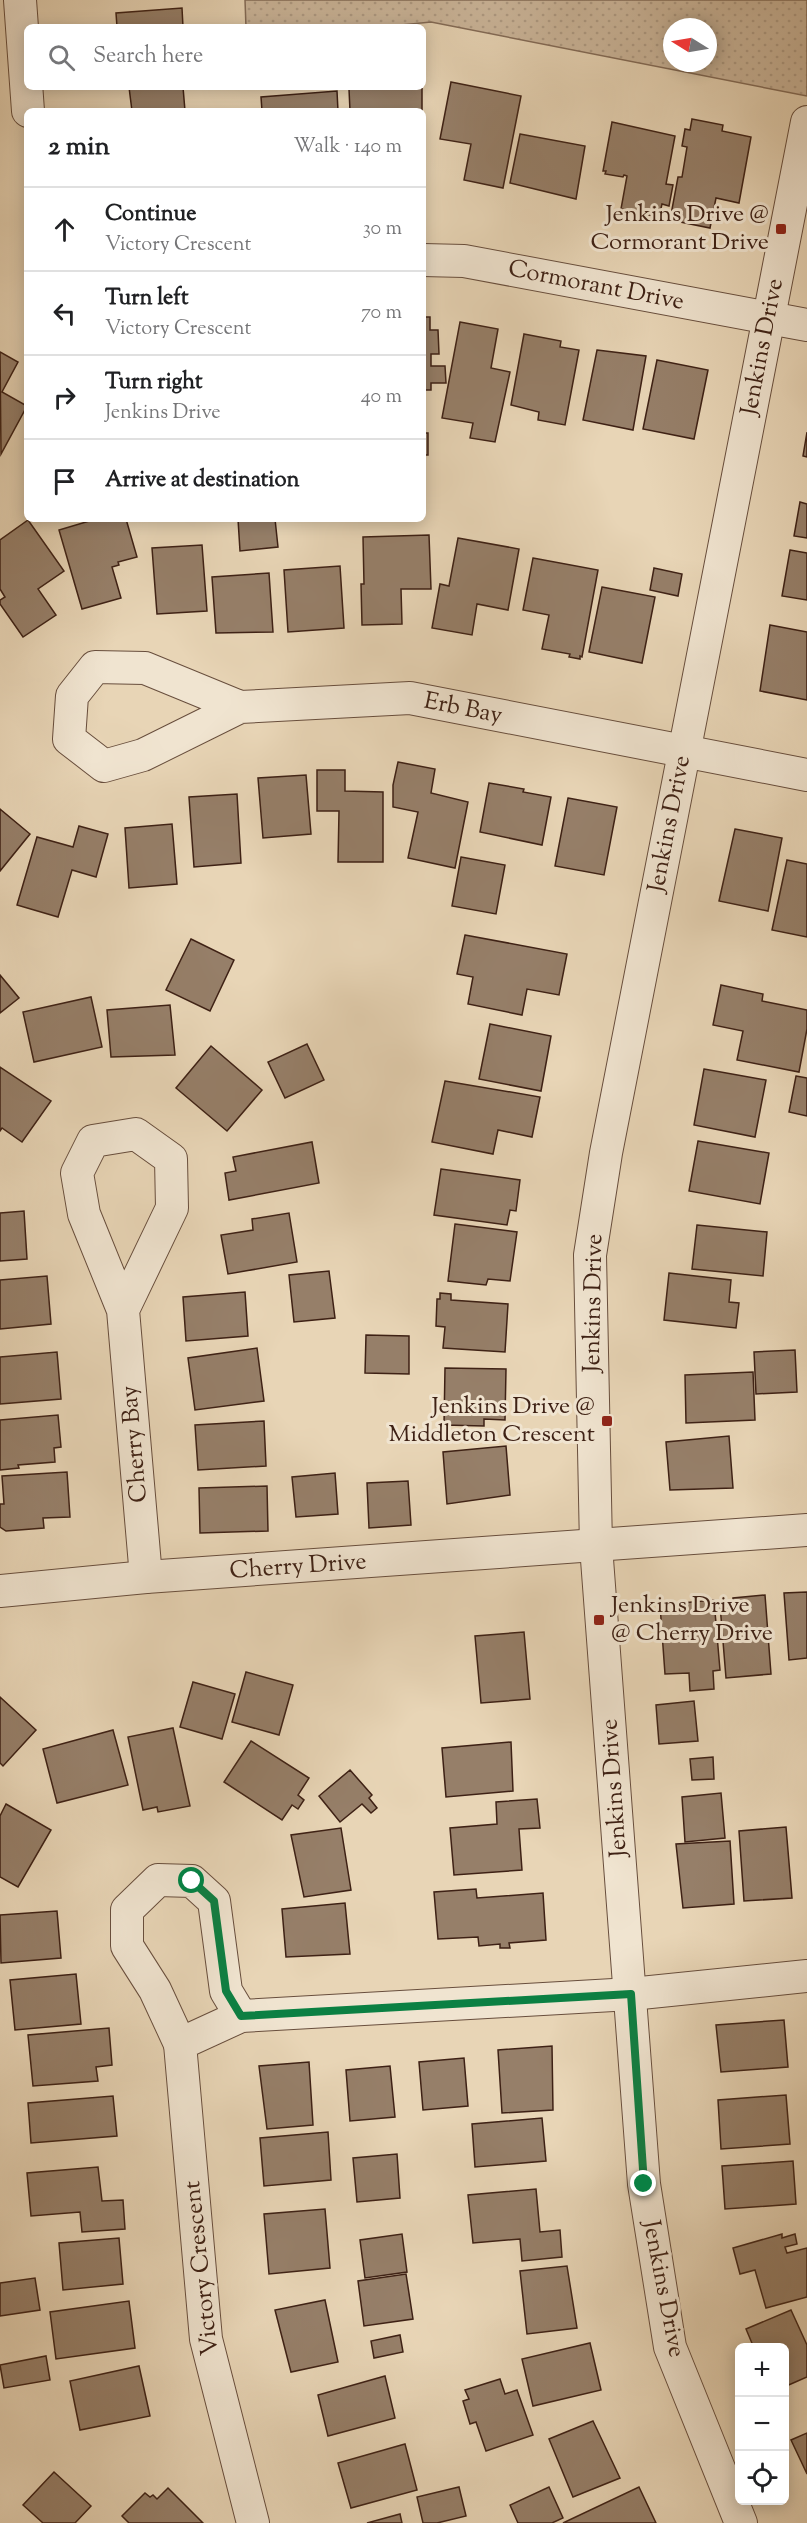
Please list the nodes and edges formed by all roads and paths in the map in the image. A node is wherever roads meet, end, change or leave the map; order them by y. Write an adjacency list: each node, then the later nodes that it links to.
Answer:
1 (20, 0): 2 (street)
2 (24, 56)
3 (26, 90): 4 (street)
4 (28, 108)
5 (807, 122): 7 (street, Jenkins Drive)
6 (426, 260): 7 (street, Cormorant Drive)
7 (769, 318): 8 (street, Cormorant Drive); 10 (street, Jenkins Drive)
8 (807, 325)
9 (240, 707): 9 (street, Erb Bay); 10 (street, Erb Bay)
10 (684, 752): 11 (street, Erb Bay); 14 (street, Jenkins Drive)
11 (807, 775)
12 (123, 1310): 12 (street, Cherry Bay); 15 (street, Cherry Bay)
13 (807, 1530): 14 (street, Cherry Drive)
14 (596, 1546): 15 (street, Cherry Drive); 18 (street, Jenkins Drive)
15 (146, 1577): 16 (street, Cherry Drive)
16 (0, 1591)
17 (807, 1976): 18 (street)
18 (631, 1994): 19 (street); 22 (street, Jenkins Drive)
19 (241, 2016): 20 (street); 20 (street, Victory Crescent)
20 (180, 2044): 21 (street, Victory Crescent)
21 (253, 2523)
22 (741, 2523)

